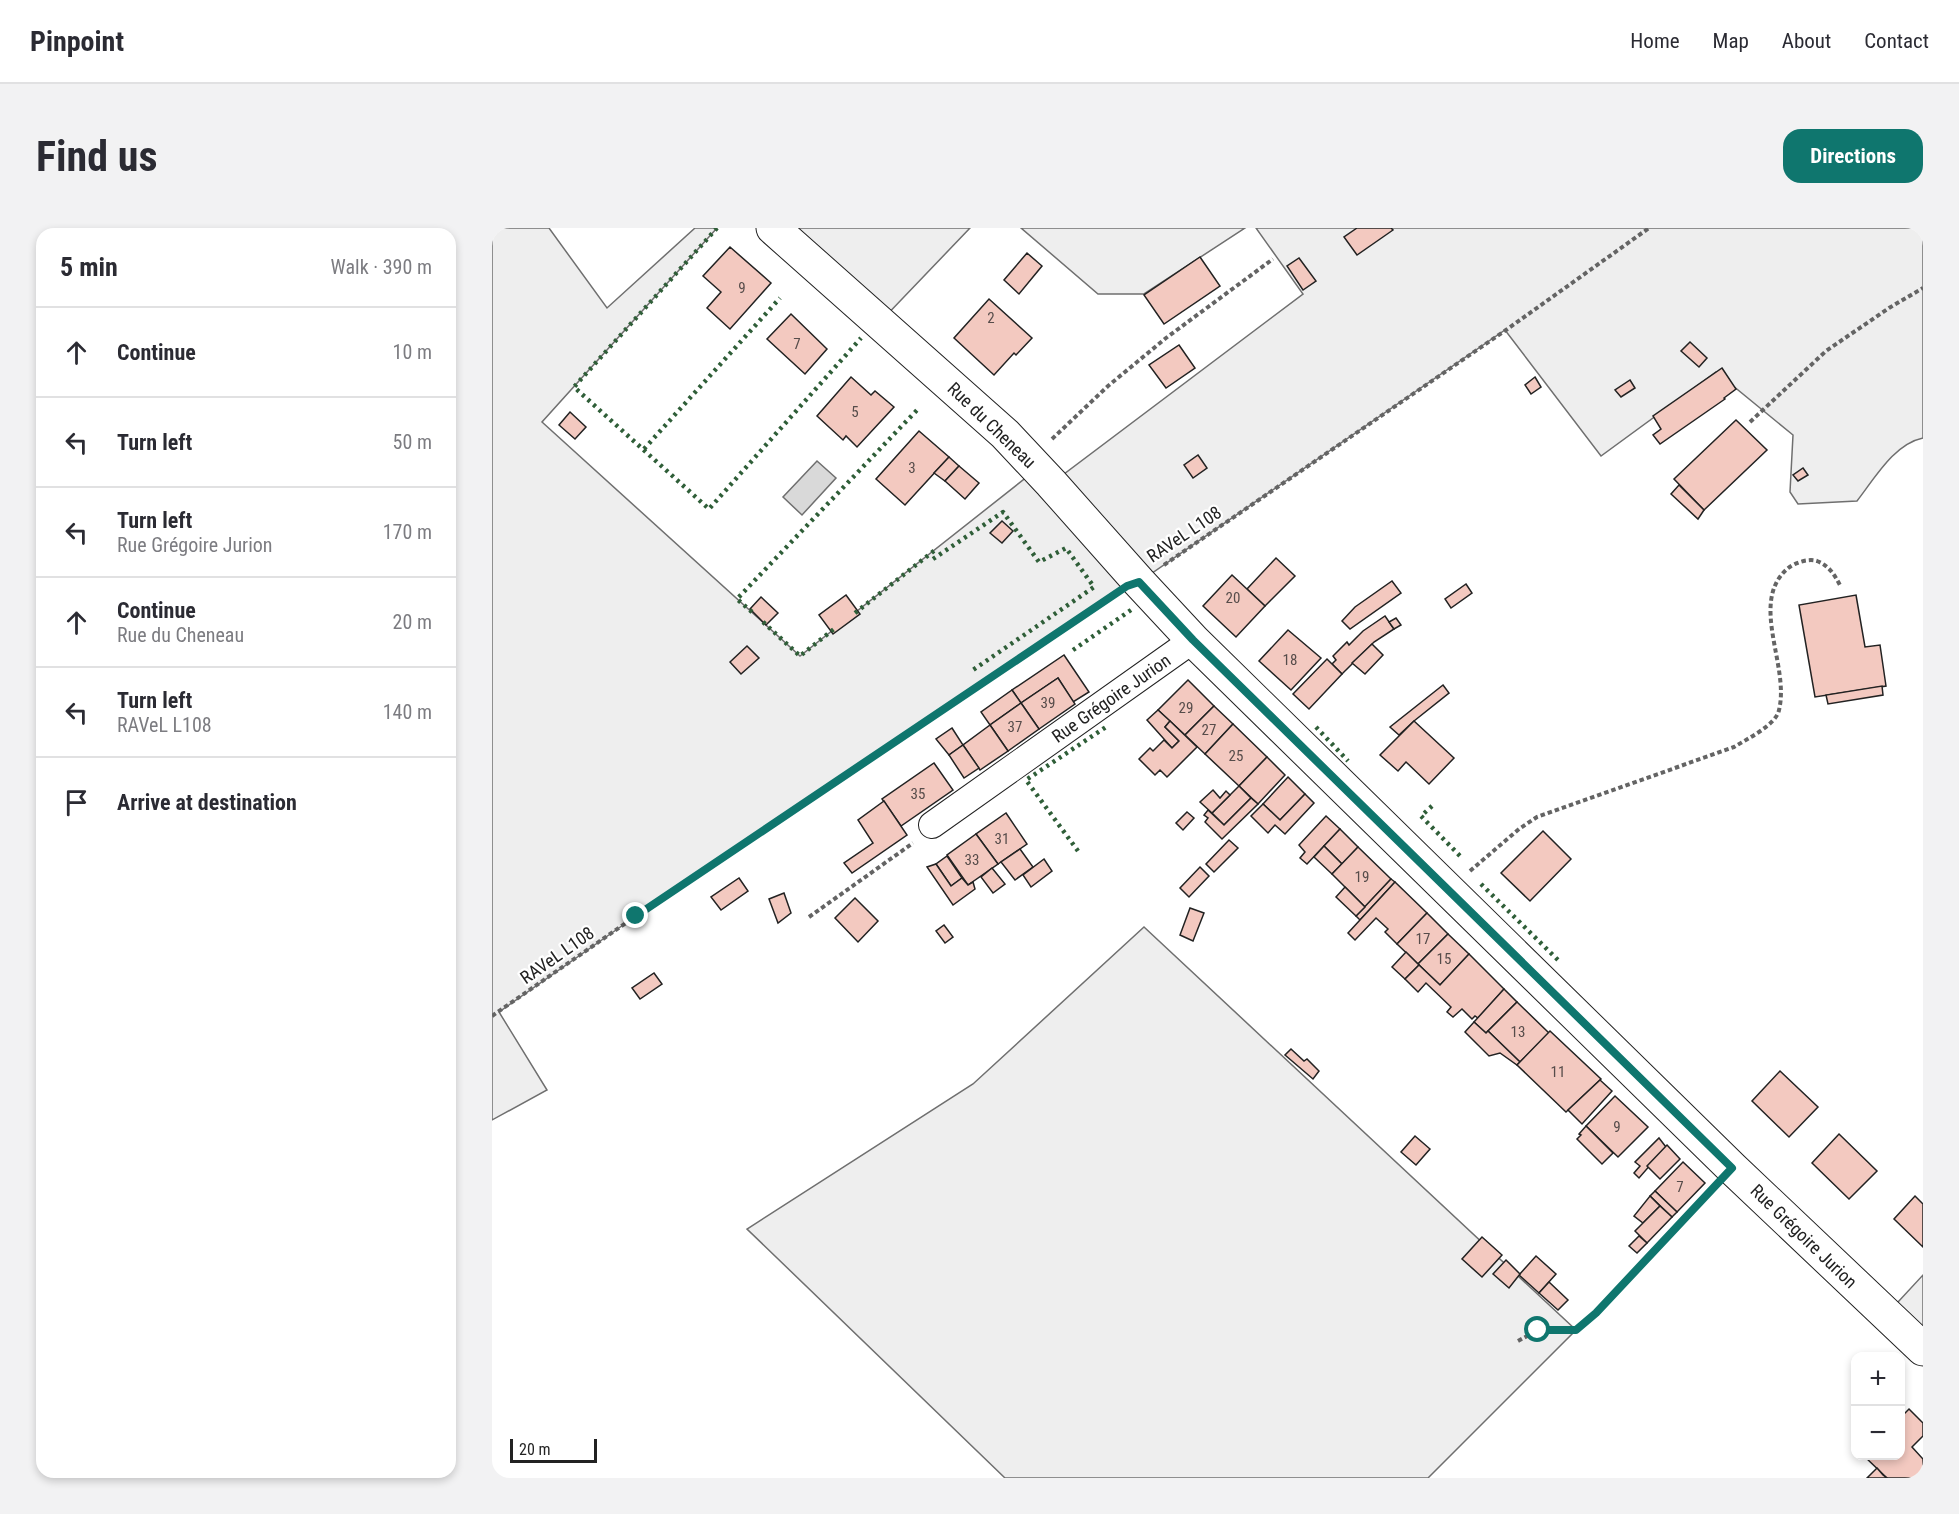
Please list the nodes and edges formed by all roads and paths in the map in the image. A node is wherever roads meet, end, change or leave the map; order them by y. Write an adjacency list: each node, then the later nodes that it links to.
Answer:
1 (773, 228): 7 (street, Rue du Cheneau)
2 (1649, 228): 7 (path, RAVeL L108)
3 (1273, 259): 6 (path)
4 (1923, 288): 5 (path)
5 (1750, 422)
6 (1052, 439)
7 (1139, 582): 9 (street, Rue du Cheneau); 13 (path, RAVeL L108)
8 (1841, 587): 11 (path)
9 (1193, 640): 10 (street, Rue Grégoire Jurion); 11 (street, Rue Grégoire Jurion)
10 (932, 825): 12 (path)
11 (1449, 889): 14 (street, Rue Grégoire Jurion)
12 (809, 917)
13 (492, 1016)
14 (1732, 1168): 15 (path); 16 (street, Rue Grégoire Jurion)
15 (1518, 1341)
16 (1923, 1349)

